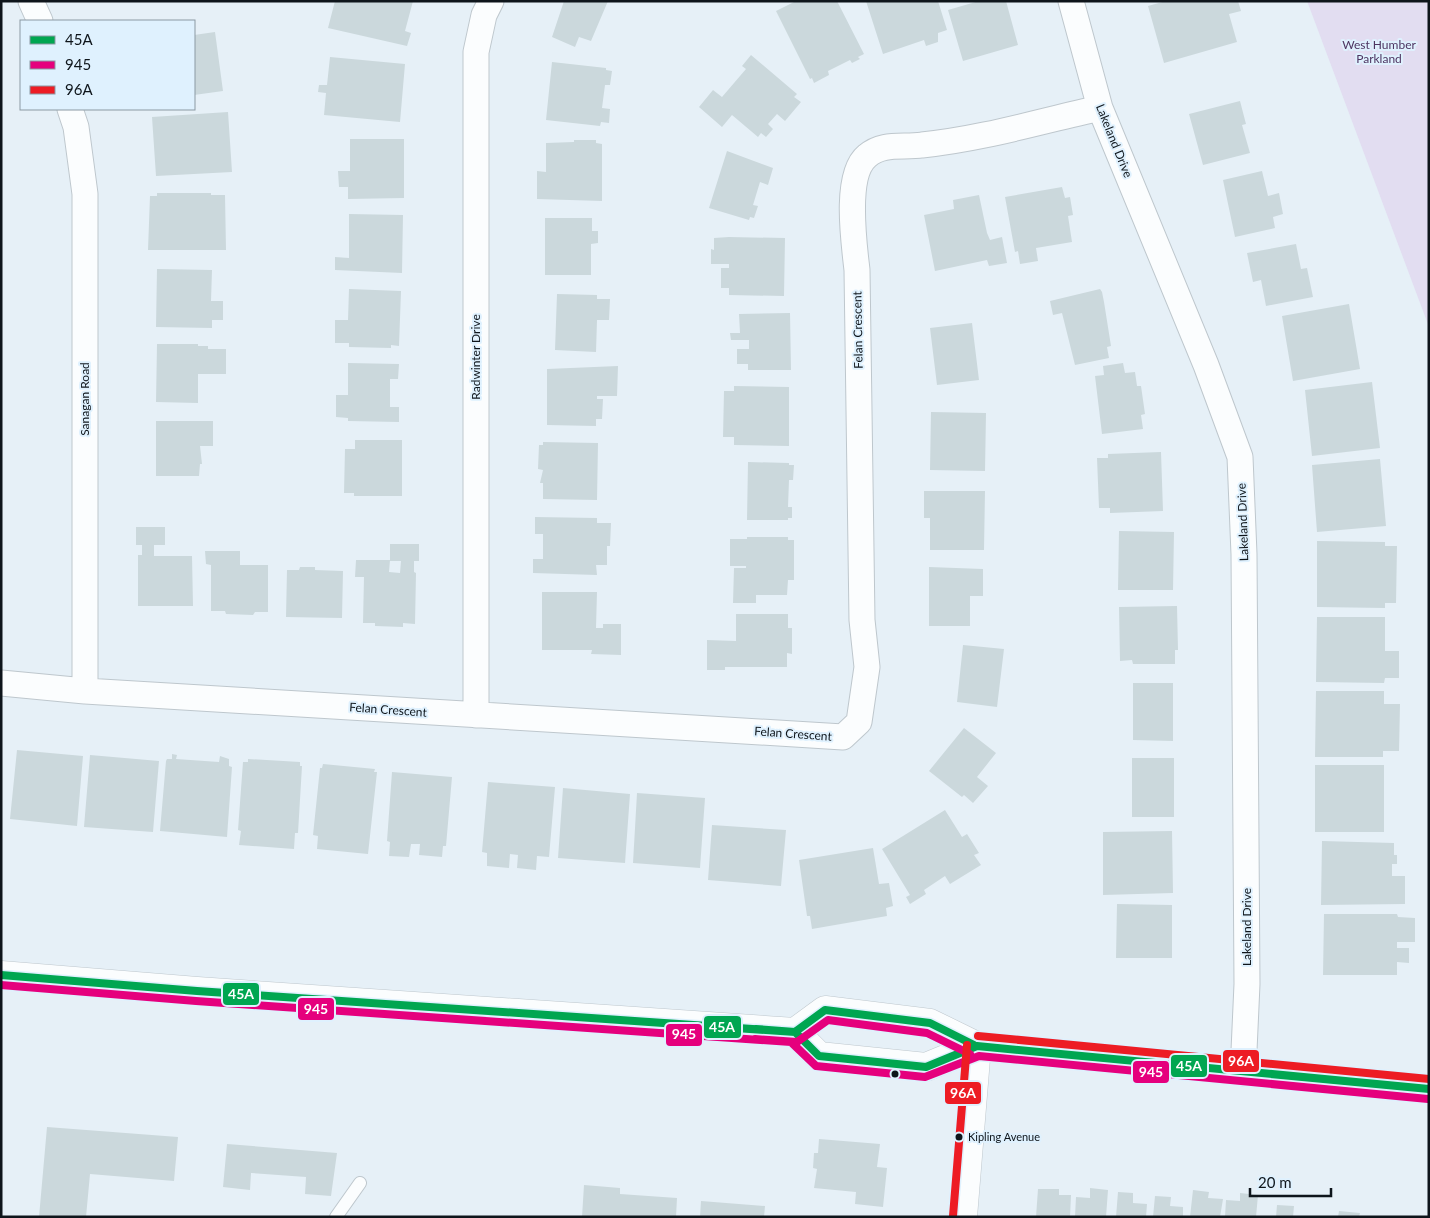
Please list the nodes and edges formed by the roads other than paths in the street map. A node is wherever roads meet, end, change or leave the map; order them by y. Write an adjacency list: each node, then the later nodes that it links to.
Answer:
1 (31, 1): 4 (street)
2 (491, 1): 9 (street, Radwinter Drive)
3 (1071, 1): 5 (street, Lakeland Drive)
4 (40, 20)
5 (1100, 108): 9 (street, Felan Crescent); 13 (street, Lakeland Drive)
6 (70, 110): 8 (street, Sanagan Road)
7 (1, 683): 8 (street, Felan Crescent)
8 (85, 691): 9 (street, Felan Crescent)
9 (476, 715)
10 (1, 975): 11 (main road)
11 (795, 1032): 12 (main road); 12 (main road)
12 (977, 1046): 13 (main road); 17 (main road)
13 (1243, 1073): 14 (main road)
14 (1429, 1089)
15 (360, 1183): 16 (lane)
16 (336, 1217)
17 (963, 1217)

